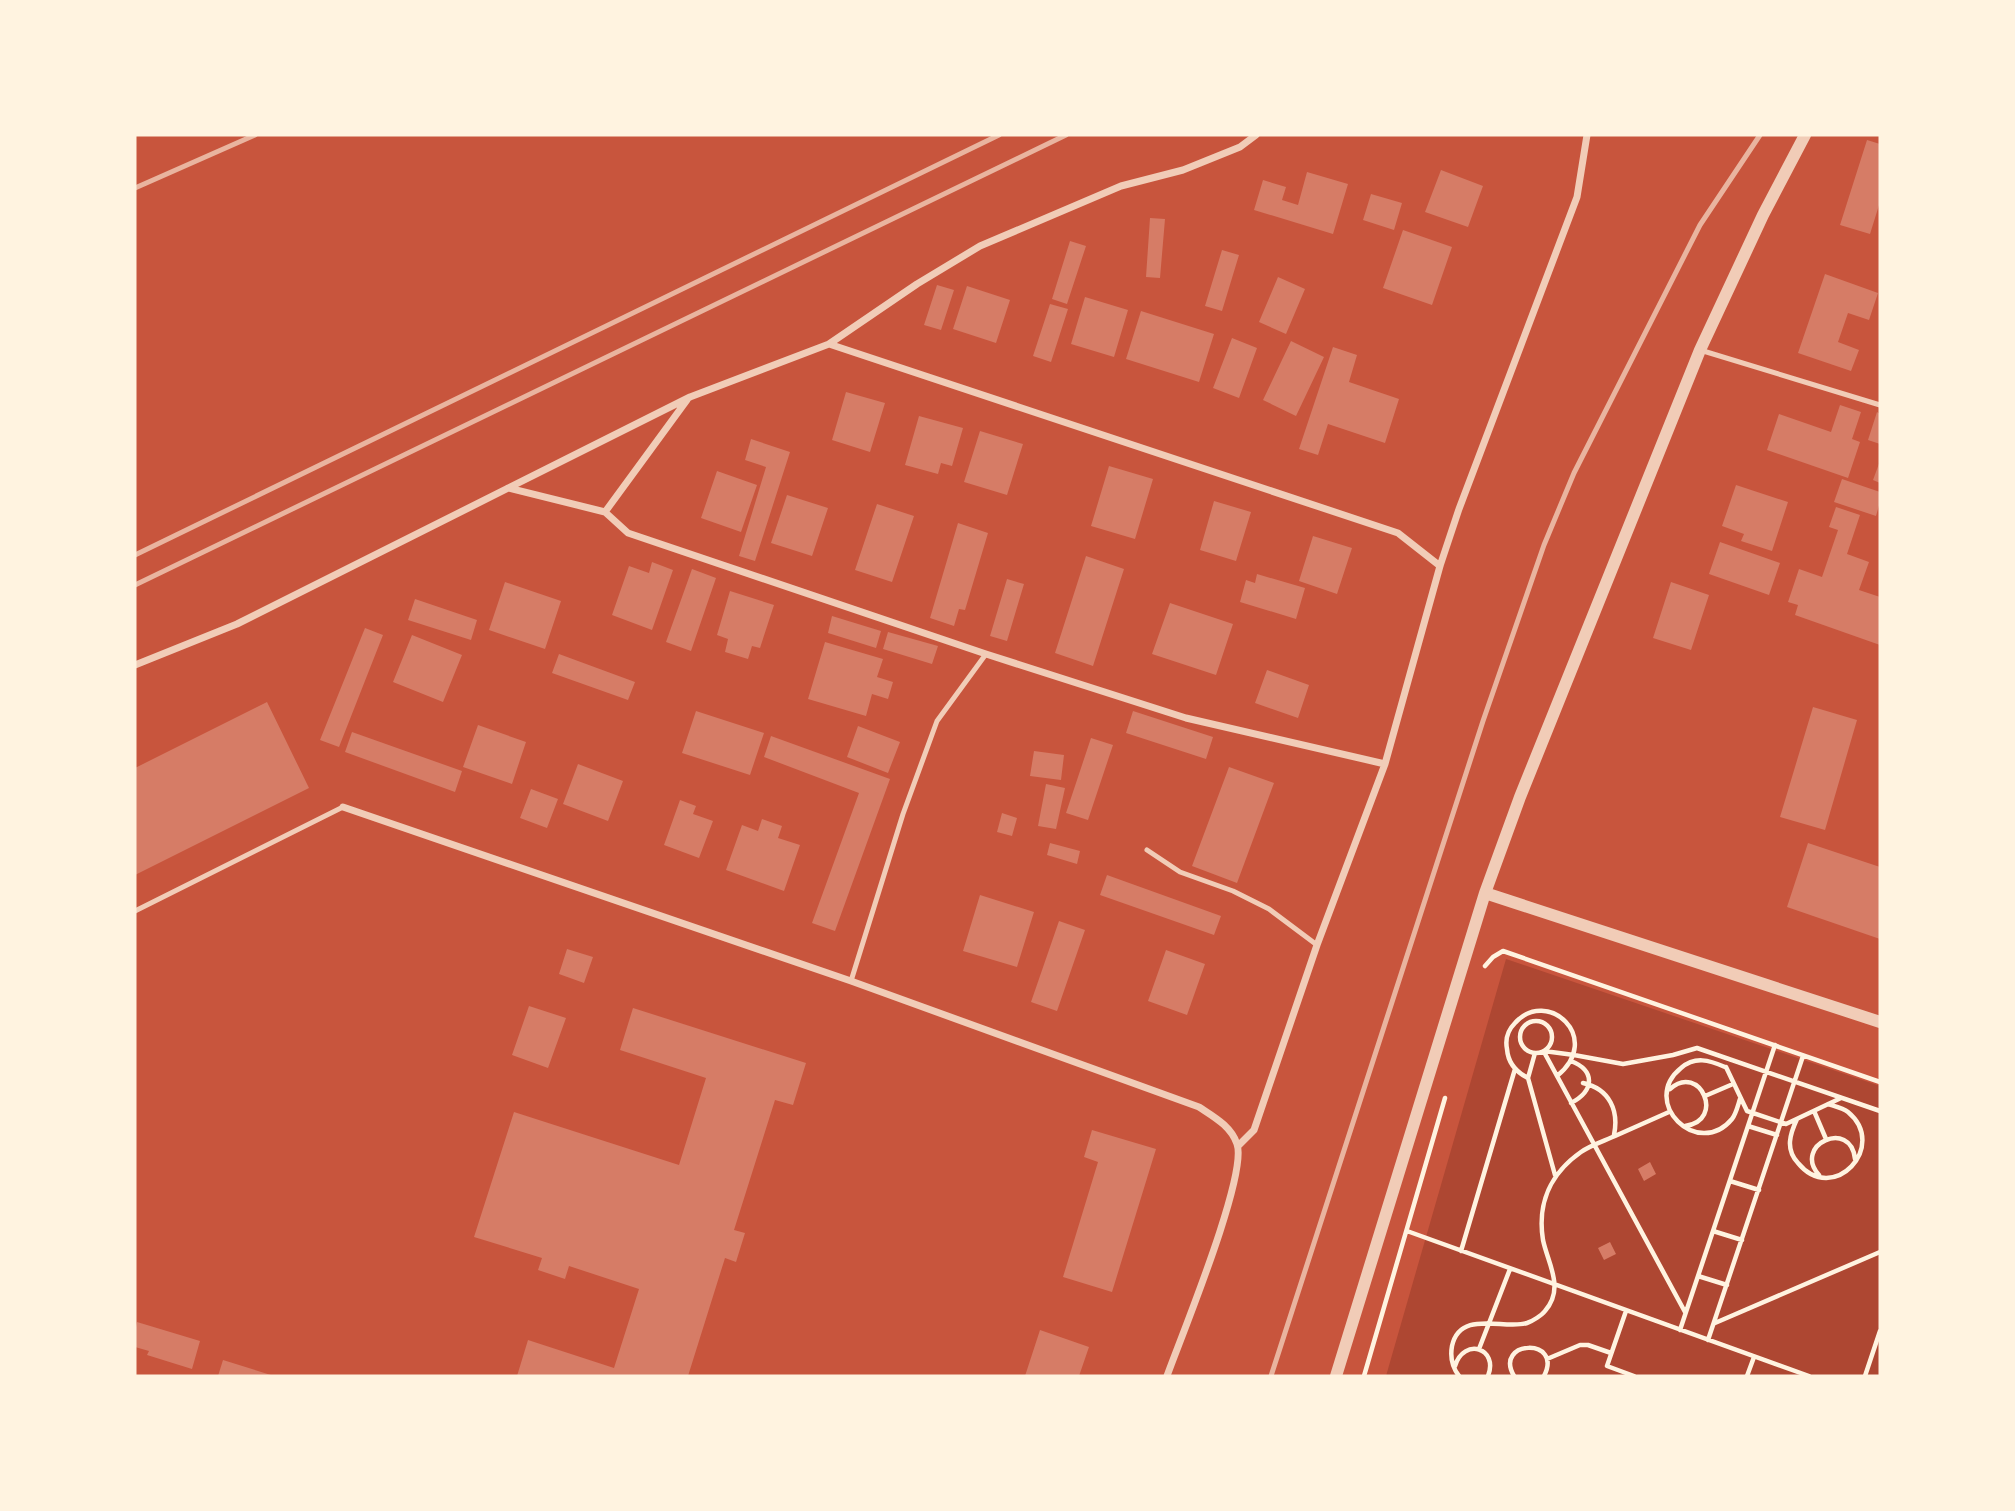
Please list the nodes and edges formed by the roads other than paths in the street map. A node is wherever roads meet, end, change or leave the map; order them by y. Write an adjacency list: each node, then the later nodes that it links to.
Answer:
1 (1256, 135): 4 (street)
2 (1587, 135): 10 (street)
3 (1805, 135): 5 (street)
4 (829, 344): 6 (street); 10 (street)
5 (1700, 351): 7 (lane); 16 (street)
6 (690, 397): 8 (street); 9 (street)
7 (1880, 405)
8 (508, 488): 9 (street); 12 (street)
9 (605, 512): 11 (street)
10 (1440, 566): 13 (street)
11 (986, 653): 13 (street); 19 (lane)
12 (135, 665)
13 (1385, 764): 18 (street)
14 (343, 807): 17 (lane); 19 (street)
15 (1147, 849): 18 (lane)
16 (1485, 893): 20 (street); 23 (street)
17 (135, 911)
18 (1317, 945): 21 (street)
19 (851, 981): 21 (street)
20 (1880, 1022)
21 (1238, 1146): 22 (street)
22 (1167, 1376)
23 (1336, 1376)

